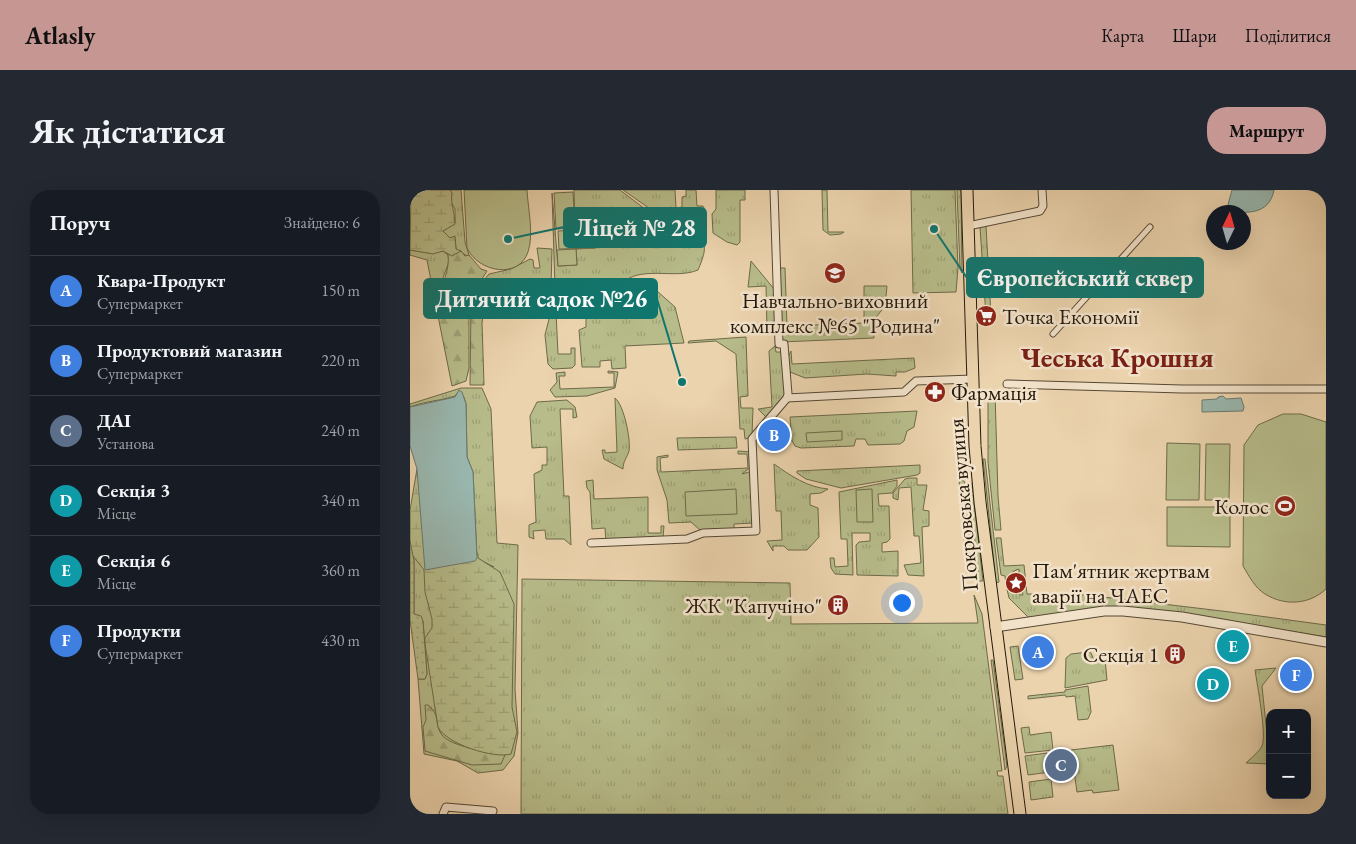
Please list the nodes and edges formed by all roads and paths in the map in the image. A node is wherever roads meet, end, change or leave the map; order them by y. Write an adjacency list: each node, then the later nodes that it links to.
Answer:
1 (774, 190): 10 (street)
2 (967, 190): 4 (highway, Покровська вулиця)
3 (1042, 190): 4 (street)
4 (974, 225): 7 (highway, Покровська вулиця)
5 (1150, 227): 6 (street)
6 (1053, 334)
7 (973, 379): 10 (street); 12 (highway, Покровська вулиця)
8 (1007, 384): 9 (street)
9 (1326, 389)
10 (787, 398): 11 (street)
11 (591, 543)
12 (995, 627): 13 (street); 16 (highway, Покровська вулиця)
13 (1326, 642)
14 (493, 811): 15 (street)
15 (443, 814)
16 (1020, 814)

